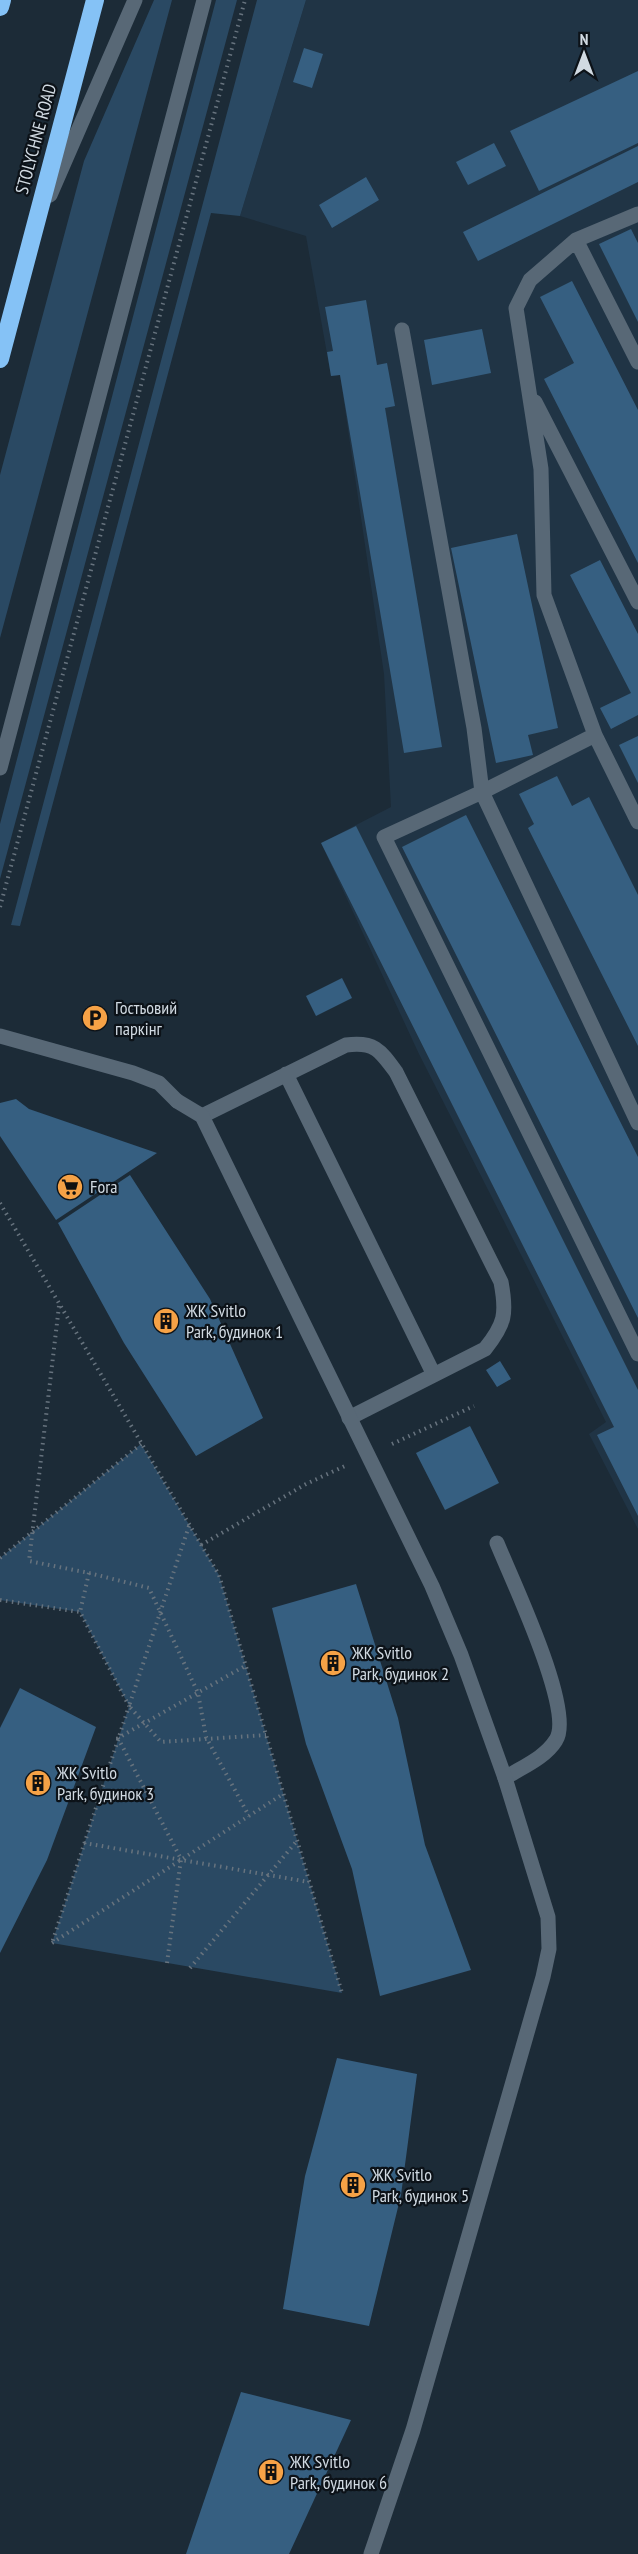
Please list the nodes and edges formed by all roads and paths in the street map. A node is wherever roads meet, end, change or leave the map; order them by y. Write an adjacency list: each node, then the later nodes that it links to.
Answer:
1 (2, 0): 6 (highway)
2 (95, 0): 8 (highway, STOLYCHNE ROAD)
3 (135, 0): 8 (street)
4 (204, 0): 16 (street)
5 (245, 0): 19 (path)
6 (0, 6)
7 (638, 214): 9 (street)
8 (34, 231): 11 (highway, STOLYCHNE ROAD)
9 (576, 240): 12 (street); 13 (street)
10 (402, 330): 17 (street)
11 (0, 359)
12 (638, 362)
13 (528, 388): 14 (street); 15 (street)
14 (638, 602)
15 (595, 735): 17 (street); 18 (street)
16 (0, 768)
17 (482, 792): 23 (street); 26 (street)
18 (638, 822)
19 (0, 907)
20 (0, 1036): 22 (street)
21 (286, 1074): 22 (street); 27 (street); 27 (street)
22 (202, 1116): 29 (street)
23 (638, 1123)
24 (0, 1203): 25 (path)
25 (59, 1305): 30 (path); 33 (path)
26 (638, 1354)
27 (434, 1375): 29 (street)
28 (474, 1406): 31 (path)
29 (349, 1418): 31 (street)
30 (141, 1444): 32 (path); 33 (path)
31 (368, 1456): 35 (path); 48 (street)
32 (189, 1526): 35 (path); 39 (path)
33 (34, 1530): 36 (path); 37 (path)
34 (497, 1543): 48 (street)
35 (201, 1545): 41 (path)
36 (0, 1558)
37 (89, 1574): 39 (path); 40 (path)
38 (0, 1600): 40 (path)
39 (160, 1609): 42 (path); 43 (path)
40 (80, 1612): 43 (path)
41 (245, 1666): 42 (path); 45 (path)
42 (198, 1693): 44 (path); 46 (path)
43 (129, 1706): 44 (path); 47 (path)
44 (144, 1724): 46 (path); 47 (path)
45 (266, 1736): 46 (path); 49 (path)
46 (206, 1737): 50 (path)
47 (118, 1738): 52 (path); 53 (path)
48 (505, 1779): 59 (street)
49 (283, 1794): 50 (path); 51 (path)
50 (249, 1816): 53 (path)
51 (297, 1842): 54 (path); 55 (path)
52 (84, 1843): 53 (path); 53 (path)
53 (181, 1859): 54 (path); 56 (path)
54 (269, 1875): 55 (path); 57 (path)
55 (309, 1882): 58 (path)
56 (166, 1963)
57 (190, 1968)
58 (342, 1993)
59 (371, 2554)

